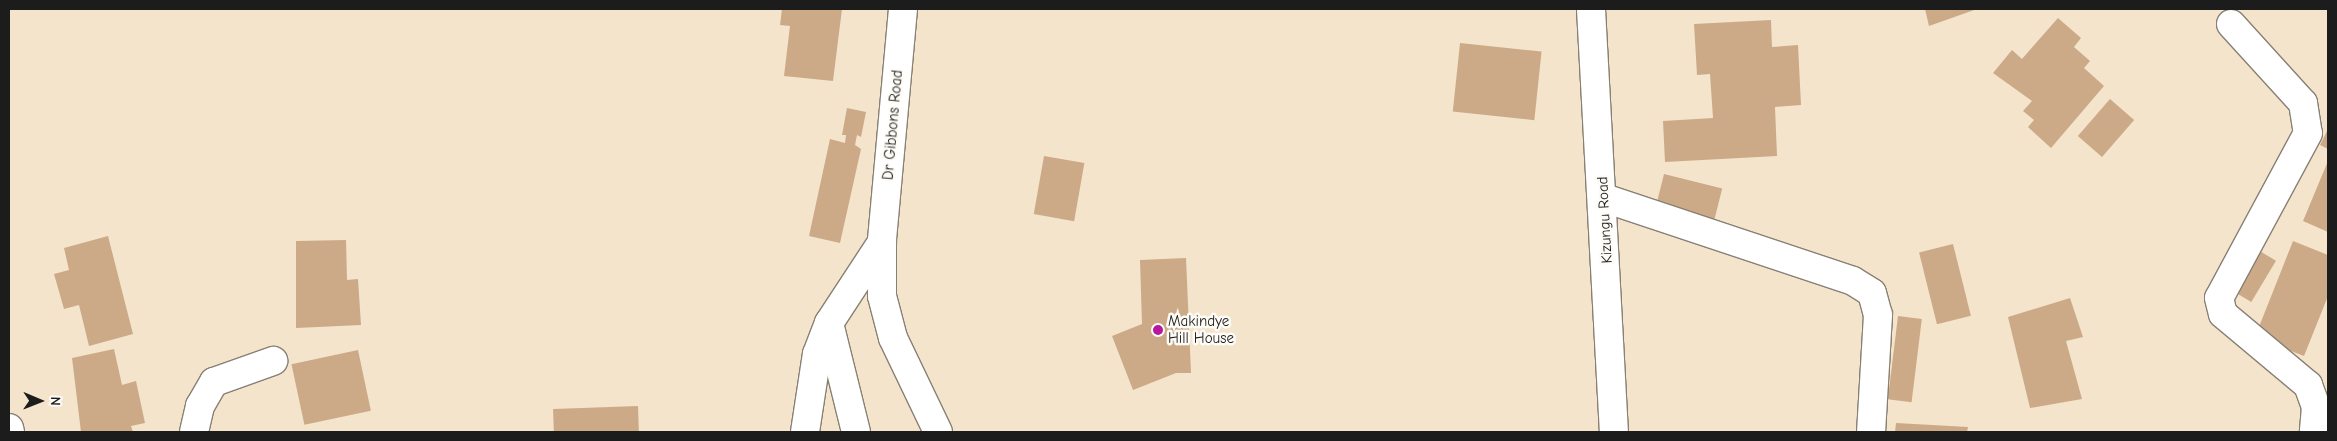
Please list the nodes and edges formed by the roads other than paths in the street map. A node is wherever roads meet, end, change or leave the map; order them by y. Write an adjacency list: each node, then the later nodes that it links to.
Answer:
1 (903, 9): 5 (street, Dr Gibbons Road)
2 (1591, 9): 4 (street, Kizungu Road)
3 (2231, 24): 16 (street)
4 (1604, 198): 14 (street, Kizungu Road); 15 (street)
5 (882, 242): 6 (street); 13 (street, Dr Gibbons Road)
6 (829, 323): 11 (street); 12 (street)
7 (272, 361): 10 (street)
8 (9, 428): 9 (street)
9 (10, 432)
10 (194, 432)
11 (805, 432)
12 (856, 432)
13 (938, 432)
14 (1614, 432)
15 (1871, 432)
16 (2314, 432)

